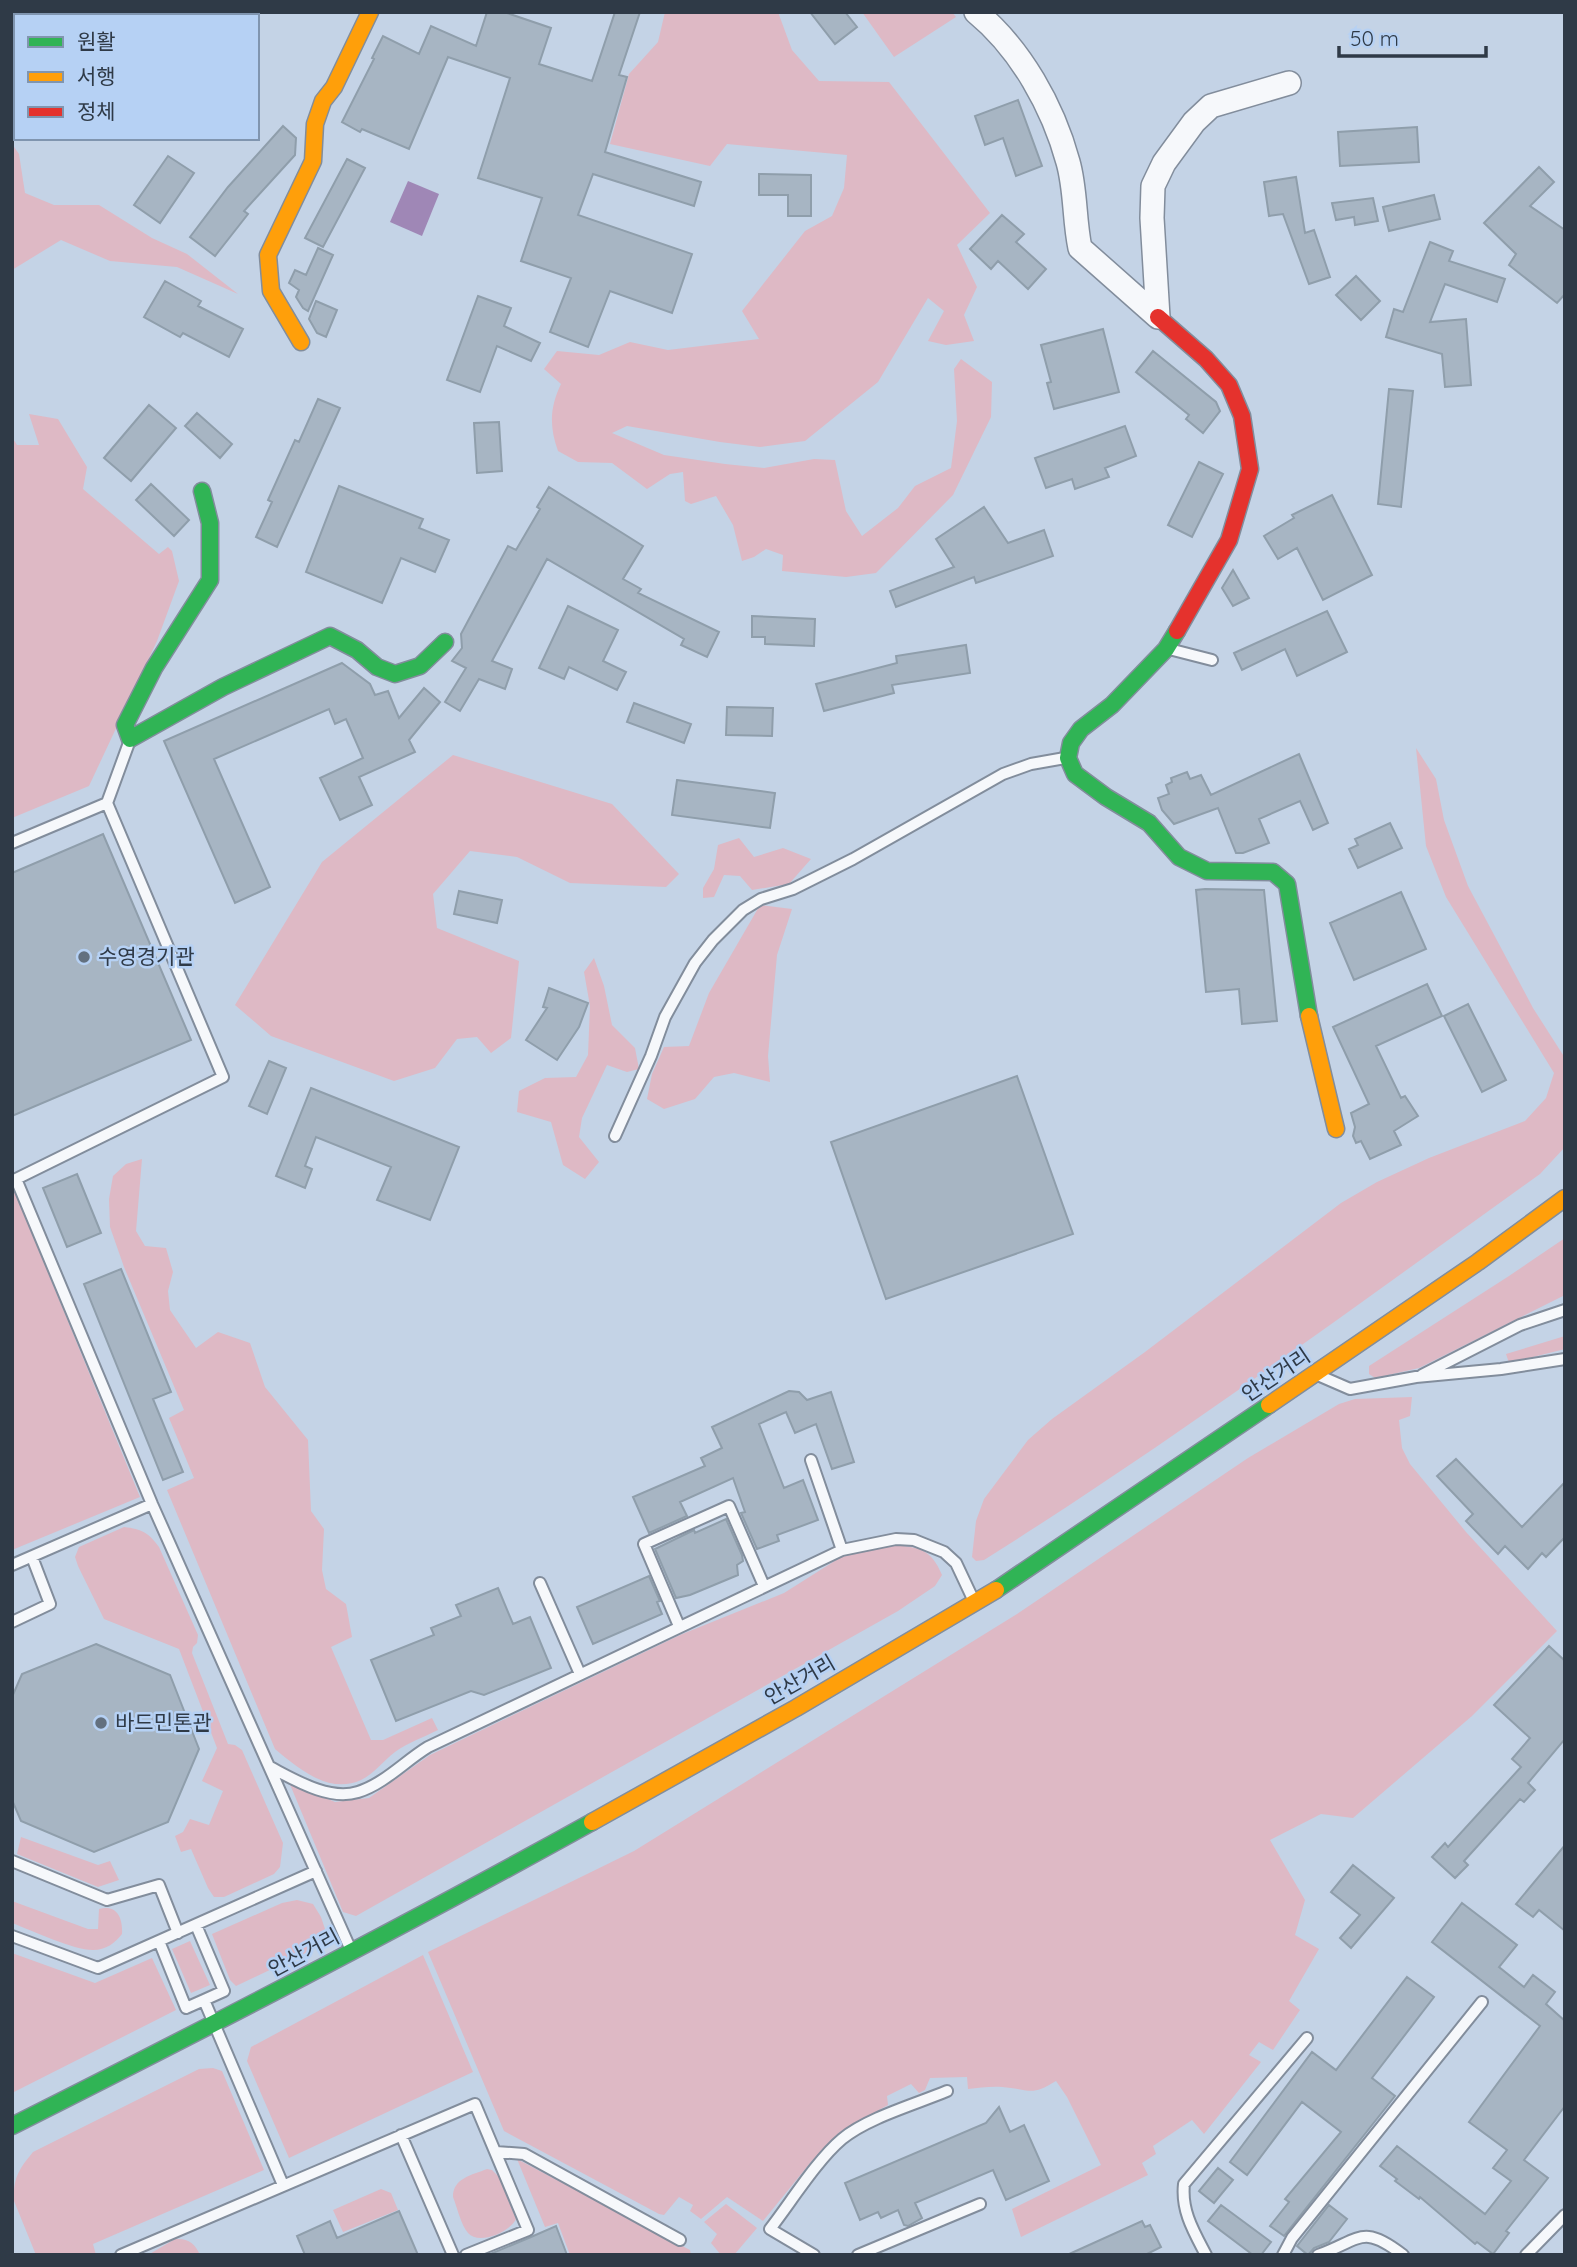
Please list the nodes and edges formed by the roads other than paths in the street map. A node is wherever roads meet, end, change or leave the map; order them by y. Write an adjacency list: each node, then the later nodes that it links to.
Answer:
1 (370, 12): 5 (street)
2 (976, 12): 4 (street)
3 (1289, 83): 4 (street)
4 (1158, 317): 8 (street)
5 (301, 342)
6 (202, 491): 10 (street)
7 (445, 642): 10 (street)
8 (1166, 649): 9 (lane); 11 (street)
9 (1212, 660)
10 (130, 739): 12 (lane)
11 (1068, 758): 14 (street); 15 (lane)
12 (107, 803): 13 (lane); 16 (lane)
13 (12, 843)
14 (1336, 1129)
15 (615, 1136)
16 (14, 1180): 23 (lane)
17 (1565, 1198): 20 (street, 안산거리)
18 (1565, 1310): 21 (lane)
19 (1565, 1359): 21 (lane)
20 (1316, 1374): 21 (lane); 29 (street, 안산거리)
21 (1416, 1377)
22 (811, 1460): 24 (lane)
23 (152, 1504): 25 (lane); 33 (lane)
24 (842, 1550): 28 (lane); 29 (lane)
25 (32, 1557): 26 (lane); 30 (lane)
26 (12, 1565)
27 (540, 1583): 32 (lane)
28 (764, 1586): 31 (lane); 31 (lane)
29 (975, 1603): 40 (street, 안산거리)
30 (12, 1622)
31 (679, 1626): 32 (lane)
32 (580, 1674): 33 (lane)
33 (270, 1768): 35 (lane)
34 (12, 1861): 37 (lane)
35 (316, 1871): 36 (lane); 40 (lane)
36 (196, 1925): 37 (lane); 41 (lane)
37 (178, 1933): 39 (lane)
38 (12, 1936): 39 (lane)
39 (159, 1941): 41 (lane)
40 (351, 1951): 43 (street, 안산거리)
41 (204, 2000): 43 (lane)
42 (1482, 2002): 59 (lane)
43 (214, 2024): 46 (street, 안산거리); 49 (lane)
44 (1307, 2038): 58 (lane)
45 (947, 2091): 57 (lane)
46 (12, 2126)
47 (401, 2136): 48 (lane); 49 (lane); 55 (lane)
48 (496, 2152): 52 (lane); 56 (lane)
49 (283, 2185): 54 (lane)
50 (980, 2204): 53 (lane)
51 (1565, 2215): 62 (lane)
52 (680, 2240)
53 (863, 2254)
54 (121, 2255)
55 (453, 2255)
56 (466, 2255)
57 (814, 2255)
58 (1206, 2255)
59 (1283, 2255)
60 (1318, 2255): 61 (lane)
61 (1403, 2255)
62 (1526, 2255)

